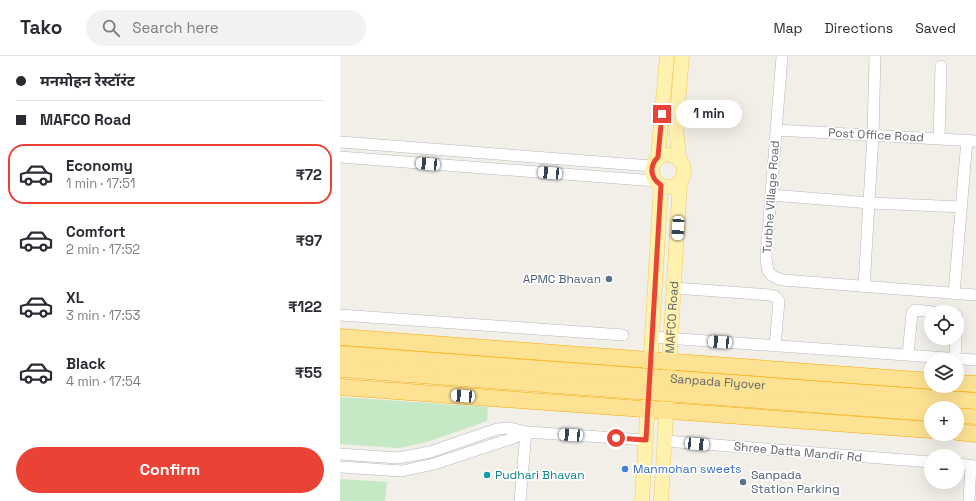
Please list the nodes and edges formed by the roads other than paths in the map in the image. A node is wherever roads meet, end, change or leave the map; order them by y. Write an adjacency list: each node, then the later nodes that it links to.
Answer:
1 (667, 56): 13 (main road)
2 (682, 56): 12 (main road)
3 (782, 56): 6 (street, Turbhe Village Road)
4 (875, 56): 7 (street)
5 (941, 66): 8 (street)
6 (776, 130): 7 (street, Post Office Road); 16 (street, Turbhe Village Road)
7 (873, 135): 8 (street, Post Office Road); 17 (street)
8 (939, 139): 9 (street, Post Office Road)
9 (972, 140): 18 (street)
10 (340, 142): 13 (street)
11 (340, 157): 15 (street)
12 (679, 158): 13 (main road); 14 (main road)
13 (655, 162): 15 (main road)
14 (680, 182): 15 (main road); 20 (main road, MAFCO Road)
15 (658, 183): 27 (main road, MAFCO Road)
16 (771, 195): 17 (street); 19 (street, Turbhe Village Road)
17 (870, 203): 18 (street); 19 (street)
18 (962, 207): 21 (street)
19 (864, 287): 21 (street, Turbhe Village Road)
20 (674, 288): 28 (main road, MAFCO Road); 29 (street)
21 (954, 294): 22 (street, Turbhe Village Road)
22 (976, 295)
23 (924, 311): 32 (street)
24 (340, 315): 25 (street)
25 (623, 335)
26 (340, 337): 31 (highway)
27 (652, 337): 28 (street); 35 (main road, MAFCO Road)
28 (671, 338): 29 (street); 37 (main road, MAFCO Road)
29 (775, 346): 32 (street)
30 (340, 354): 43 (highway, Sanpada Flyover, bridge)
31 (574, 354): 35 (highway); 44 (highway)
32 (908, 355): 33 (street)
33 (924, 356)
34 (964, 359): 36 (street)
35 (651, 360): 37 (highway); 45 (main road, MAFCO Road)
36 (976, 360)
37 (670, 361): 39 (highway); 46 (main road, MAFCO Road)
38 (340, 369): 47 (highway, Sanpada Flyover, bridge)
39 (924, 380)
40 (964, 383): 41 (highway)
41 (976, 384)
42 (340, 387): 44 (highway)
43 (976, 401)
44 (570, 404): 45 (highway)
45 (648, 409): 46 (highway); 54 (main road, MAFCO Road)
46 (667, 411): 50 (highway); 55 (main road, MAFCO Road)
47 (924, 412)
48 (964, 415): 49 (highway)
49 (976, 416)
50 (924, 429)
51 (526, 432): 54 (street); 56 (street); 60 (street); 61 (street)
52 (964, 433): 53 (highway)
53 (976, 434)
54 (646, 440): 62 (main road, MAFCO Road)
55 (665, 441): 57 (street, Shree Datta Mandir Rd); 63 (main road, MAFCO Road)
56 (340, 454)
57 (924, 461)
58 (964, 464): 59 (street)
59 (974, 465): 64 (street)
60 (340, 467)
61 (520, 501)
62 (642, 501)
63 (661, 501)
64 (969, 501)

